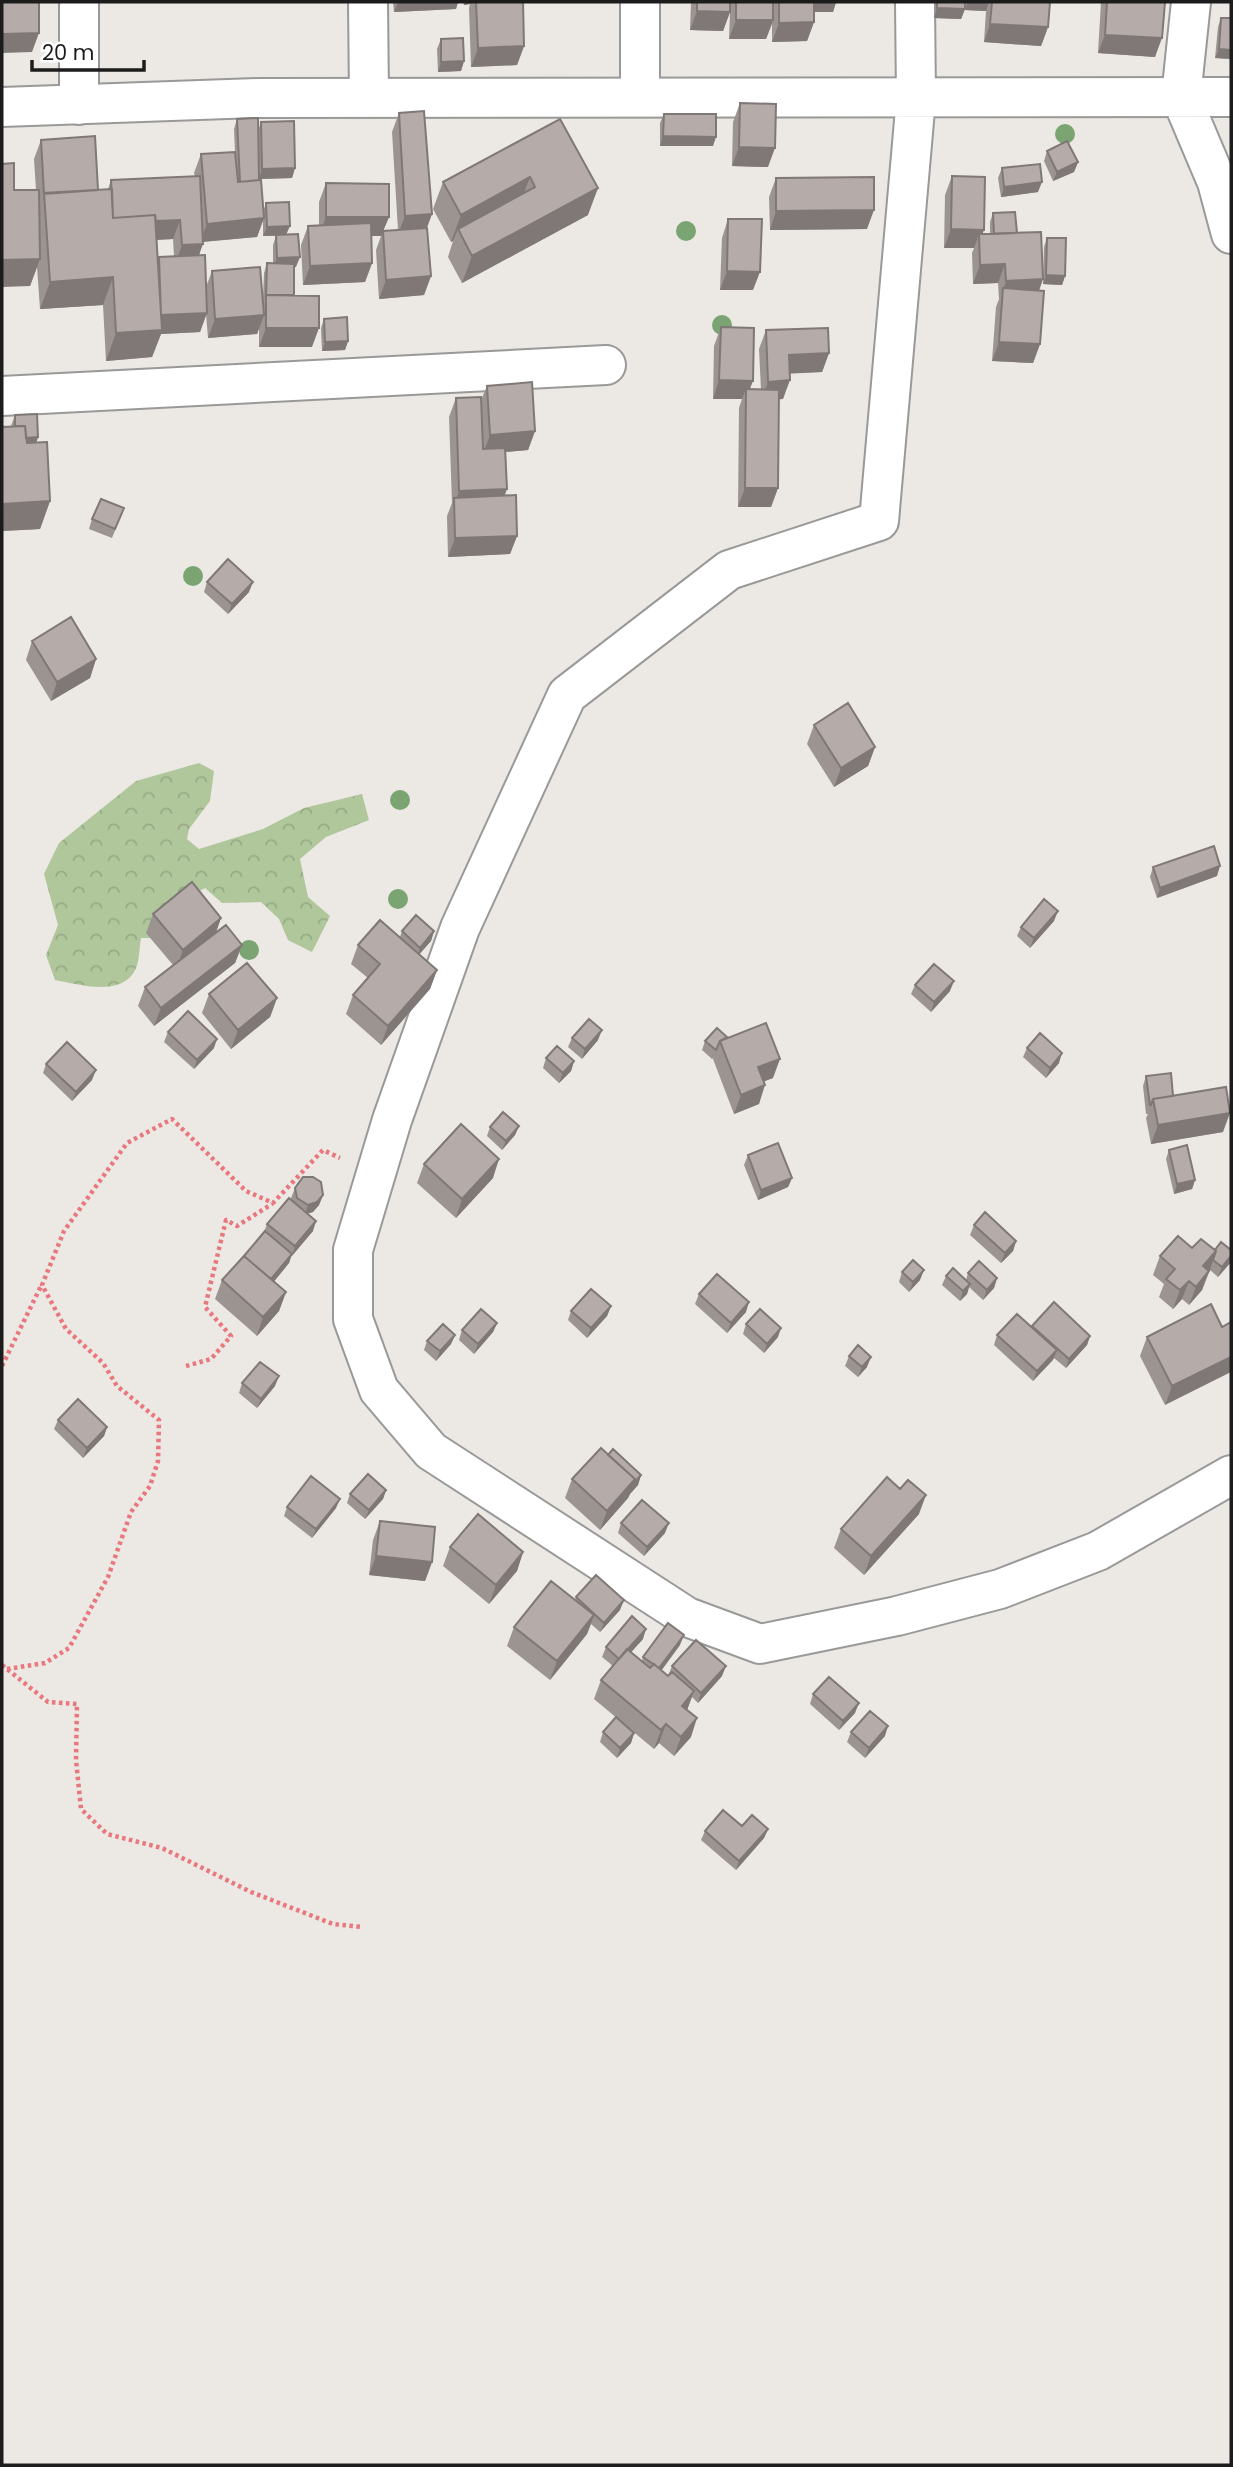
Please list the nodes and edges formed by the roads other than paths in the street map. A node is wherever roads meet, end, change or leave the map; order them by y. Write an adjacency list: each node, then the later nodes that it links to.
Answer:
1 (79, 2): 11 (street)
2 (368, 2): 7 (street)
3 (639, 2): 6 (street)
4 (915, 2): 10 (street)
5 (1191, 2): 8 (street)
6 (640, 96): 7 (street); 10 (street)
7 (369, 97): 11 (street)
8 (1181, 97): 9 (street); 10 (street); 13 (street)
9 (1231, 97)
10 (916, 98): 16 (street)
11 (79, 105): 12 (street)
12 (2, 107)
13 (1231, 234)
14 (606, 365): 15 (street)
15 (2, 396)
16 (1231, 1475)

